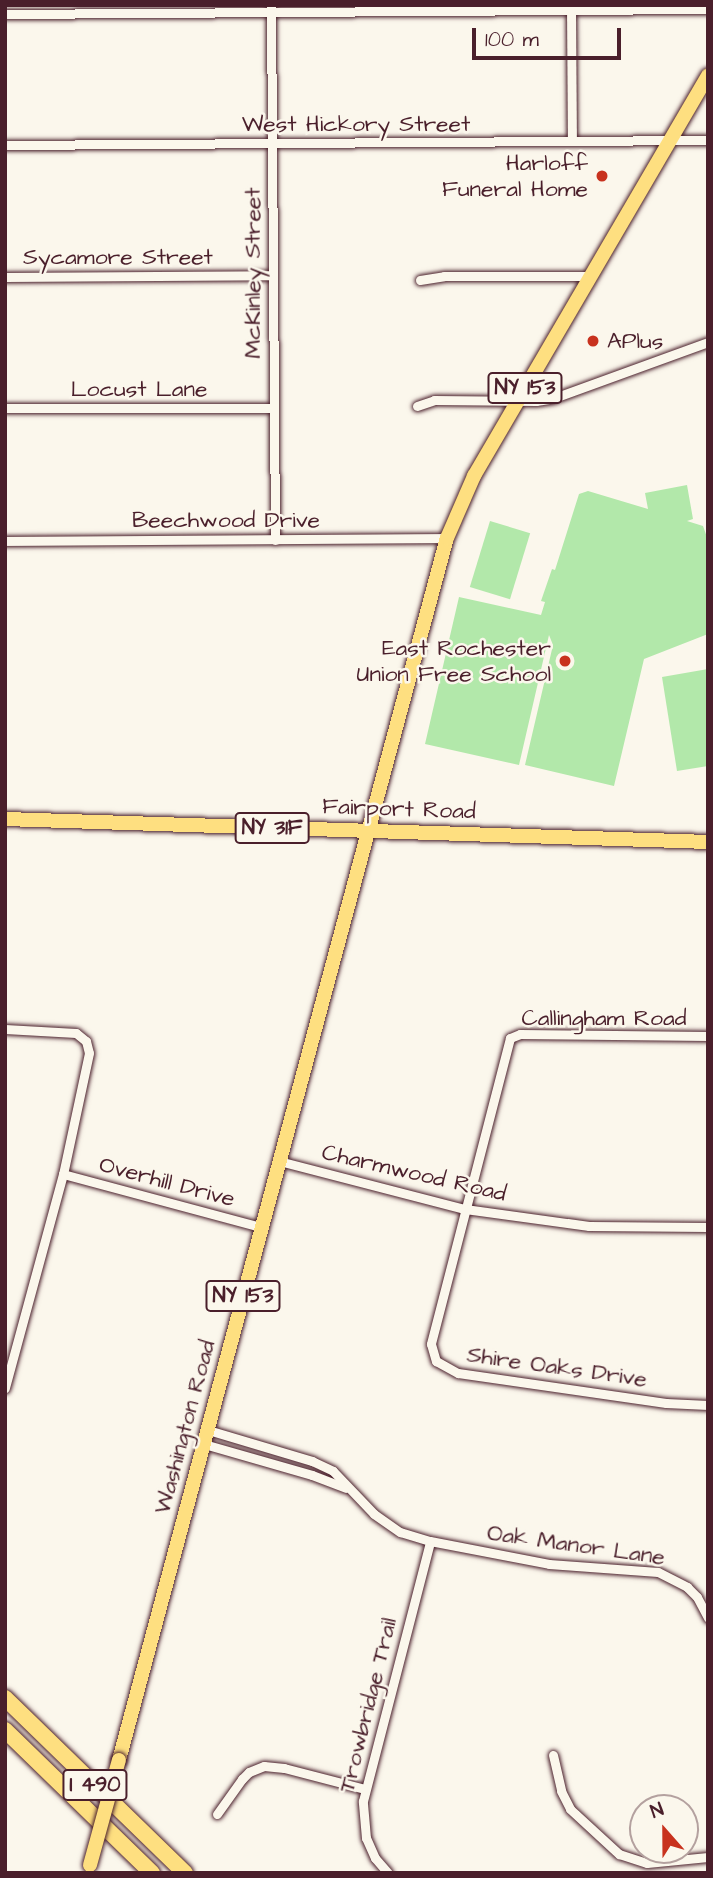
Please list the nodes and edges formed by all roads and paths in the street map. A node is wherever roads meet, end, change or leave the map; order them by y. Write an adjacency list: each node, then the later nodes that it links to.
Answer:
1 (571, 8): 2 (street); 3 (street); 8 (street)
2 (271, 9): 4 (street); 9 (street, McKinley Street)
3 (708, 9)
4 (5, 14)
5 (708, 75): 6 (main road, NY 153)
6 (670, 140): 7 (street, West Hickory Street); 8 (street, West Hickory Street); 12 (main road, NY 153)
7 (708, 140)
8 (572, 141): 9 (street, West Hickory Street)
9 (272, 144): 10 (street, West Hickory Street); 11 (street, McKinley Street)
10 (5, 145)
11 (272, 275): 13 (street, Sycamore Street); 19 (street, McKinley Street)
12 (589, 276): 14 (street); 16 (main road, NY 153)
13 (5, 277)
14 (420, 280)
15 (708, 342): 16 (street)
16 (518, 400): 17 (street); 20 (main road, NY 153)
17 (417, 406)
18 (5, 408): 19 (street, Locust Lane)
19 (273, 408): 21 (street, McKinley Street)
20 (447, 538): 21 (street, Beechwood Drive); 24 (main road, NY 153)
21 (275, 540): 22 (street, Beechwood Drive)
22 (5, 541)
23 (5, 820): 24 (main road, Fairport Road / NY 31F)
24 (367, 831): 25 (main road, Fairport Road / NY 31F); 28 (main road, Washington Road / NY 153)
25 (708, 842)
26 (5, 1029): 29 (street)
27 (708, 1036): 30 (street, Callingham Road)
28 (279, 1161): 30 (street, Charmwood Road); 31 (main road, Washington Road / NY 153)
29 (63, 1174): 31 (street, Overhill Drive); 33 (street)
30 (465, 1209): 32 (street, Charmwood Road); 34 (street, Shire Oaks Drive)
31 (261, 1227): 35 (main road, Washington Road / NY 153)
32 (708, 1227)
33 (5, 1388)
34 (708, 1405)
35 (206, 1437): 36 (street, Oak Manor Lane); 36 (street, Oak Manor Lane); 45 (main road, Washington Road / NY 153, bridge)
36 (354, 1492): 37 (street, Oak Manor Lane)
37 (430, 1541): 38 (street, Oak Manor Lane); 42 (street, Trowbridge Trail)
38 (708, 1618)
39 (5, 1698): 47 (highway, I 490)
40 (5, 1730): 46 (highway, I 490)
41 (553, 1755): 44 (street)
42 (365, 1789): 43 (street); 48 (street, Trowbridge Trail)
43 (217, 1814)
44 (708, 1857)
45 (89, 1869)
46 (152, 1873)
47 (185, 1873)
48 (388, 1873)

